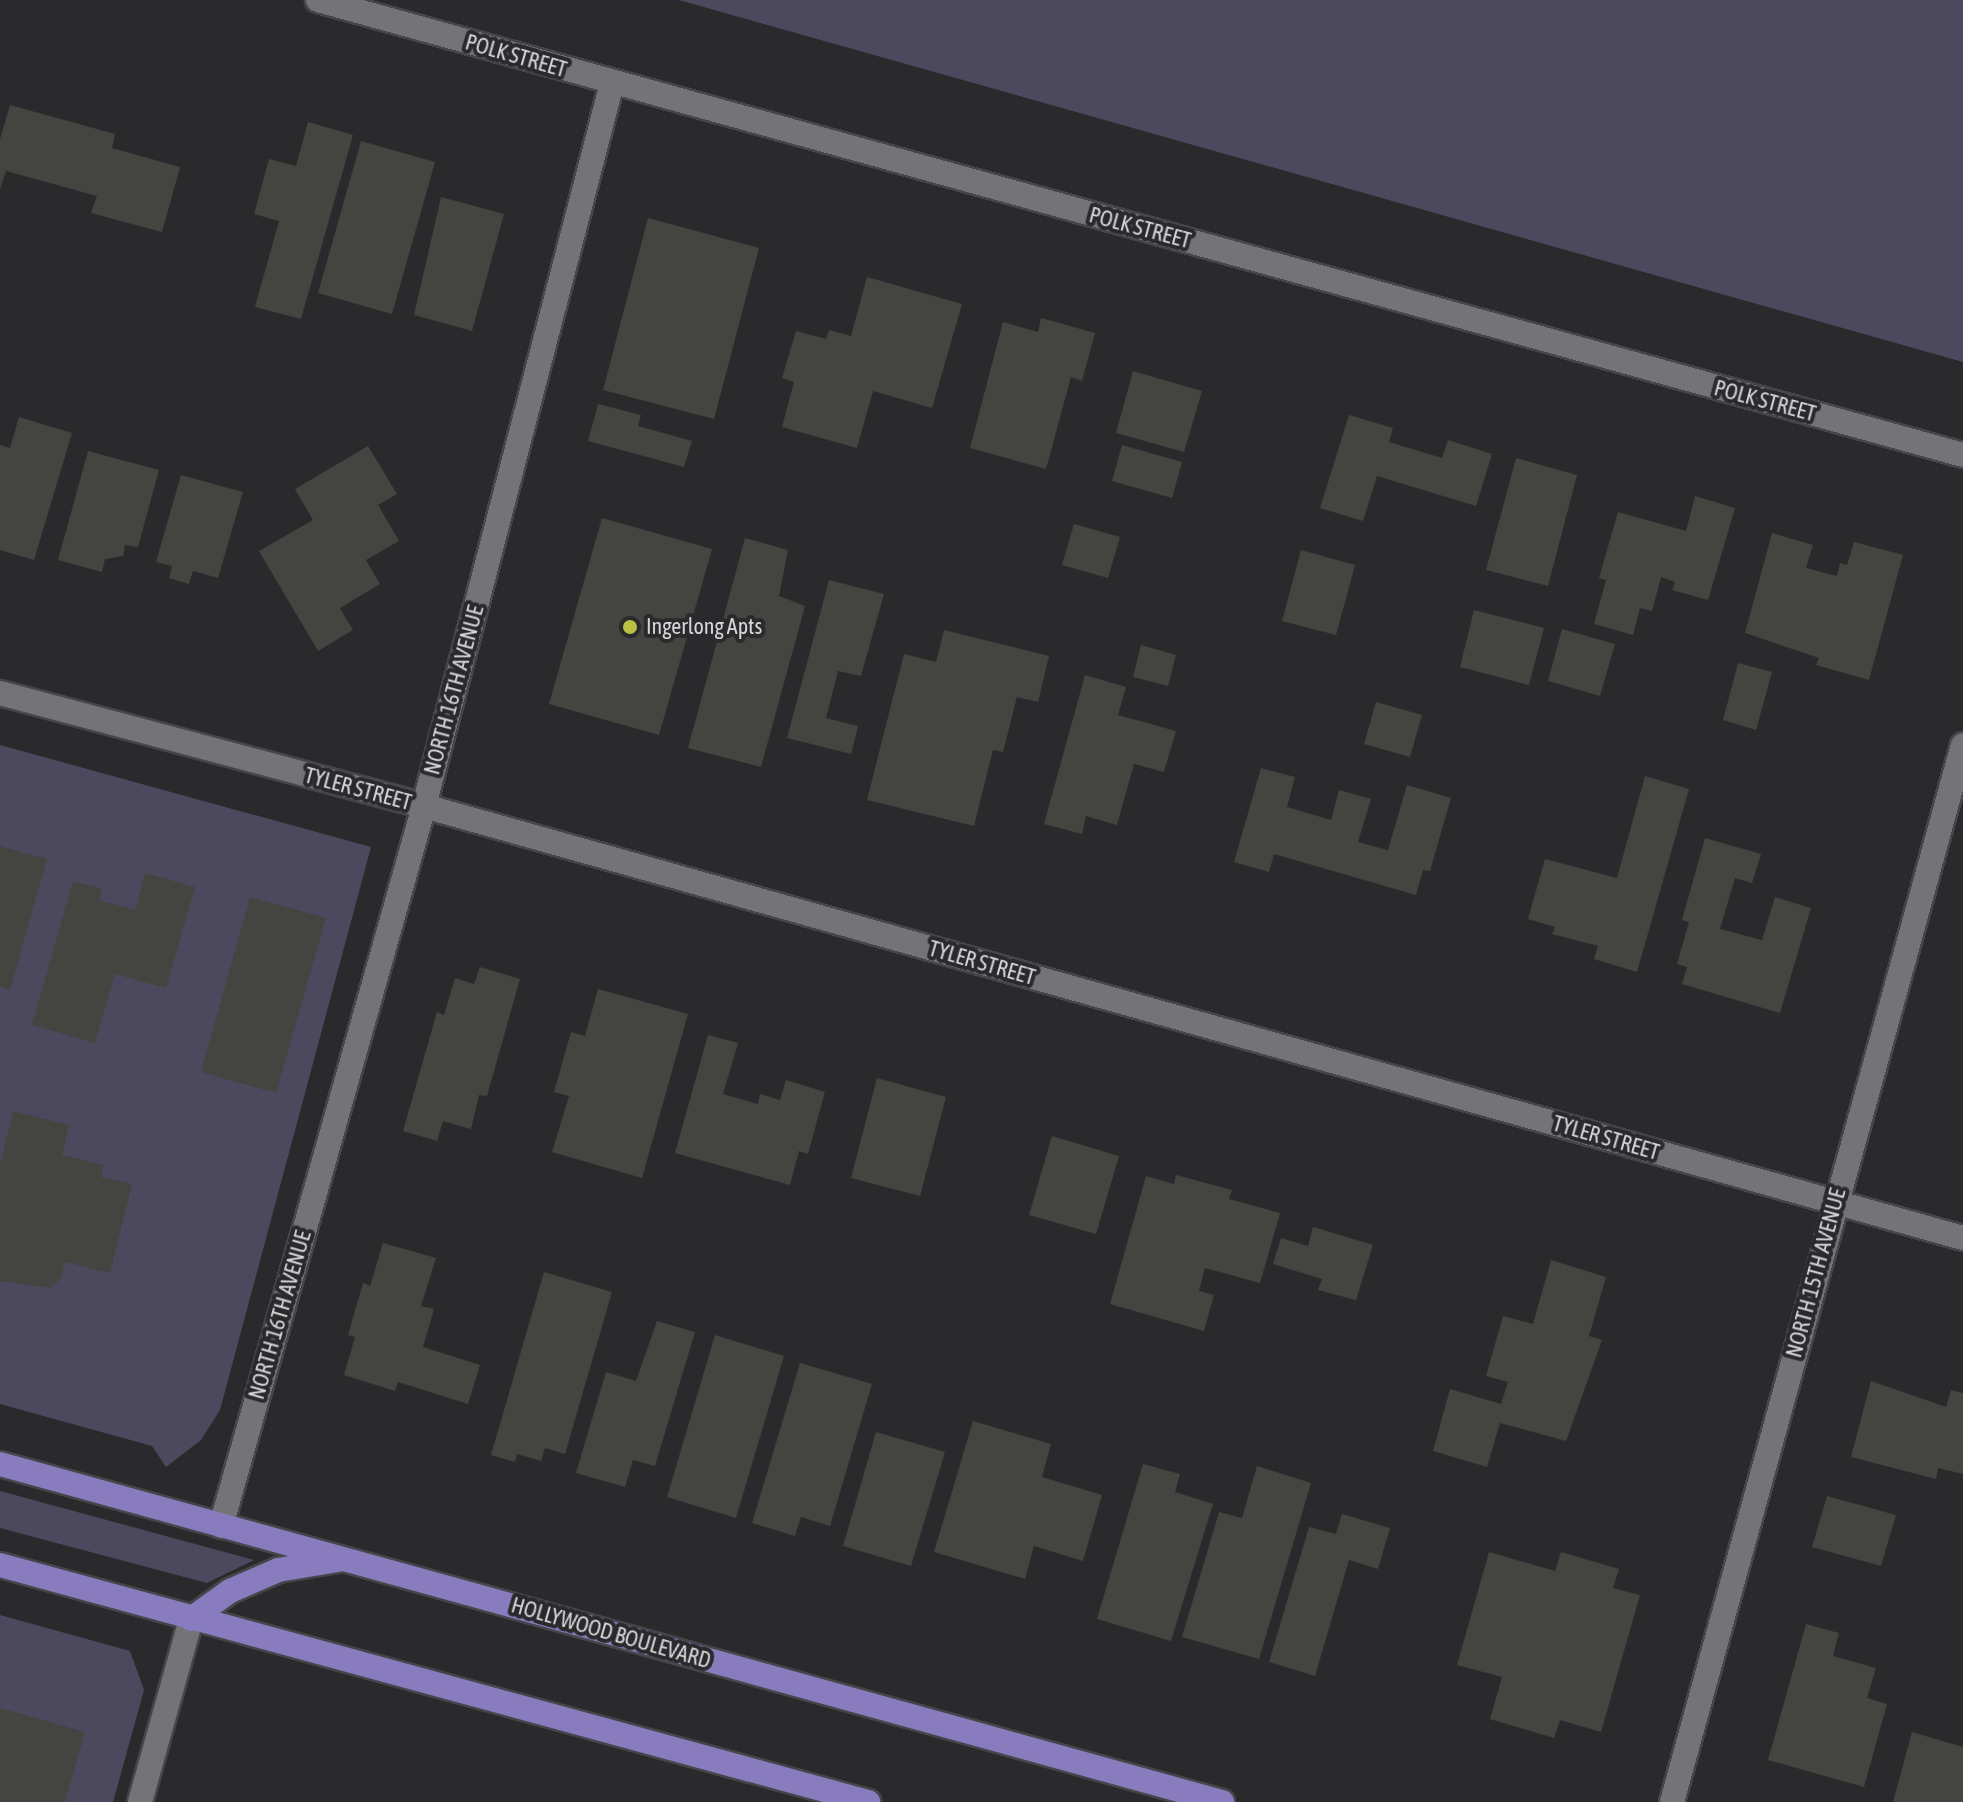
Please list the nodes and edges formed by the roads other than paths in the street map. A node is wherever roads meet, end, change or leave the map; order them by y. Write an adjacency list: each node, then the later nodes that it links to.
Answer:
1 (318, 0): 2 (street, POLK STREET)
2 (612, 83): 3 (street, POLK STREET); 6 (street, NORTH 16TH AVENUE)
3 (1963, 455)
4 (0, 693): 6 (street, TYLER STREET)
5 (1963, 745): 7 (street, NORTH 15TH AVENUE)
6 (424, 806): 7 (street, TYLER STREET); 10 (street, NORTH 16TH AVENUE)
7 (1835, 1203): 8 (street, TYLER STREET); 17 (street, NORTH 15TH AVENUE)
8 (1963, 1238)
9 (0, 1464): 10 (main road, HOLLYWOOD BOULEVARD)
10 (221, 1526): 11 (main road, HOLLYWOOD BOULEVARD)
11 (344, 1559): 13 (main road); 16 (main road, HOLLYWOOD BOULEVARD)
12 (0, 1565): 13 (main road)
13 (191, 1619): 14 (street); 15 (main road)
14 (140, 1802)
15 (868, 1802)
16 (1222, 1802)
17 (1672, 1802)

